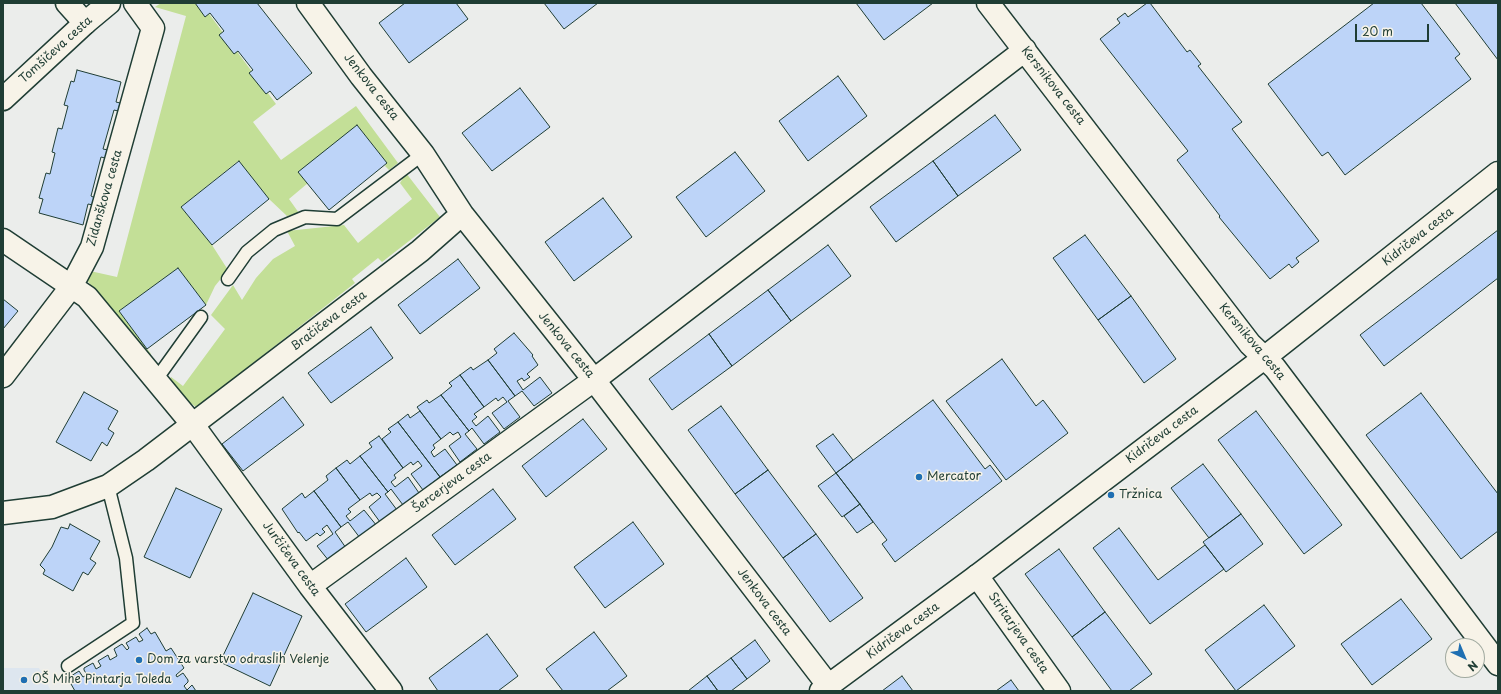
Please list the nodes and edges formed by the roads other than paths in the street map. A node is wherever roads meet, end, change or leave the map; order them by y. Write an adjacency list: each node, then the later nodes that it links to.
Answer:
1 (67, 3): 6 (street)
2 (109, 3): 6 (street, Tomšičeva cesta)
3 (135, 3): 14 (street, Zidanškova cesta)
4 (308, 3): 9 (street, Jenkova cesta)
5 (988, 3): 7 (street, Kersnikova cesta)
6 (84, 23): 8 (street, Tomšičeva cesta)
7 (1025, 50): 16 (street, Kersnikova cesta); 19 (street, Šercerjeva cesta)
8 (3, 99)
9 (423, 154): 11 (street, Jenkova cesta); 13 (lane)
10 (1498, 173): 16 (street, Kidričeva cesta)
11 (462, 214): 19 (street, Jenkova cesta); 20 (street, Bračičeva cesta)
12 (3, 240): 14 (street)
13 (228, 279)
14 (71, 287): 17 (street, Zidanškova cesta); 18 (street)
15 (201, 317): 18 (lane)
16 (1264, 358): 23 (street, Kidričeva cesta); 25 (street, Kersnikova cesta)
17 (3, 376)
18 (155, 380): 20 (street)
19 (594, 380): 24 (street, Šercerjeva cesta); 27 (street, Jenkova cesta)
20 (193, 425): 21 (street, Bračičeva cesta); 24 (street, Jurčičeva cesta)
21 (108, 486): 22 (street, Bračičeva cesta); 26 (lane)
22 (3, 513)
23 (977, 576): 27 (street, Kidričeva cesta); 29 (street, Stritarjeva cesta)
24 (310, 586): 28 (street, Jurčičeva cesta)
25 (1498, 664)
26 (68, 666)
27 (824, 688)
28 (391, 691)
29 (1059, 691)

